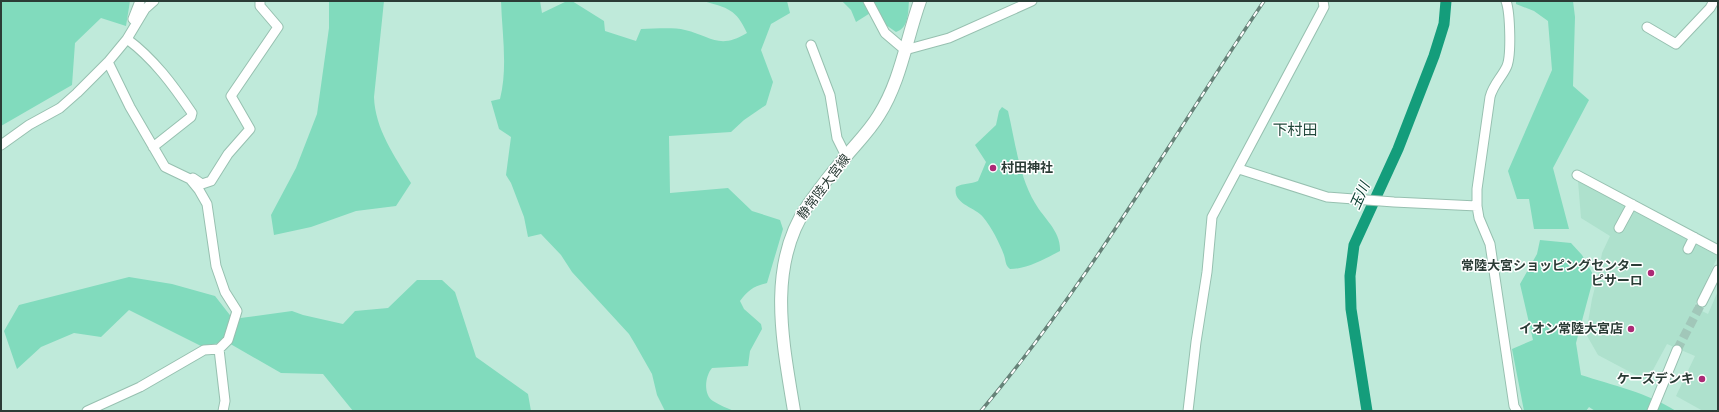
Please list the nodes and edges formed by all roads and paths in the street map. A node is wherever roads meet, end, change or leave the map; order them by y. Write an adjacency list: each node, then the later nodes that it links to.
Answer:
1 (140, 1): 10 (street)
2 (154, 1): 10 (street)
3 (868, 1): 14 (street)
4 (920, 1): 14 (main road, 静常陸大宮線)
5 (1032, 1): 14 (street)
6 (1323, 1): 19 (street)
7 (1506, 1): 23 (street)
8 (257, 2): 21 (street)
9 (1714, 7): 11 (street)
10 (136, 22): 12 (street)
11 (1647, 27)
12 (127, 39): 15 (street); 17 (street)
13 (811, 45): 18 (street)
14 (905, 50): 18 (main road, 静常陸大宮線)
15 (108, 62): 16 (street); 17 (street)
16 (1, 145)
17 (153, 147): 21 (street)
18 (846, 156): 34 (main road, 静常陸大宮線)
19 (1239, 169): 23 (street); 35 (street)
20 (1577, 175): 22 (street)
21 (190, 179): 30 (street)
22 (1632, 204): 24 (street); 25 (street)
23 (1477, 206): 36 (street)
24 (1619, 228)
25 (1694, 237): 26 (street); 27 (street)
26 (1688, 249)
27 (1718, 250)
28 (1718, 270): 29 (street)
29 (1702, 302)
30 (219, 349): 32 (street); 33 (street)
31 (1677, 350): 37 (street)
32 (87, 411)
33 (224, 411)
34 (794, 411)
35 (1188, 411)
36 (1517, 411)
37 (1652, 411)

